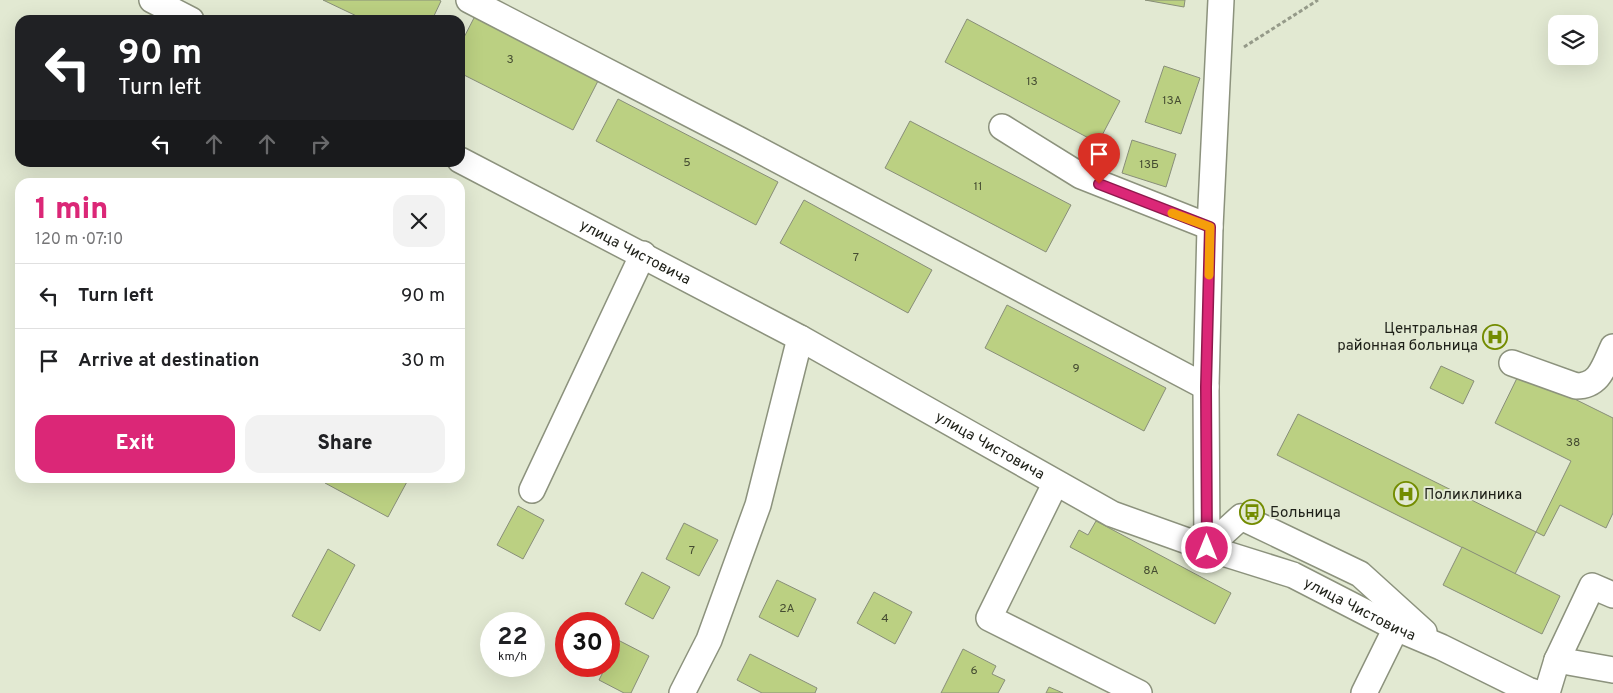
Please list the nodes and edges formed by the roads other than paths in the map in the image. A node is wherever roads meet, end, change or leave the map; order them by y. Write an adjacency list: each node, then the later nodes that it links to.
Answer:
1 (469, 0): 12 (street)
2 (1221, 0): 7 (street)
3 (168, 3): 4 (street)
4 (184, 15)
5 (1002, 127): 7 (street)
6 (465, 163): 8 (street, улица Чистовича)
7 (1210, 227): 12 (street)
8 (643, 254): 9 (street, улица Чистовича); 14 (street)
9 (800, 338): 15 (street, улица Чистовича); 21 (street)
10 (1613, 347): 11 (street)
11 (1512, 363)
12 (1206, 387): 15 (street)
13 (1053, 488): 22 (street)
14 (532, 490)
15 (1207, 548): 17 (street, улица Чистовича); 18 (street)
16 (1613, 595): 19 (street)
17 (1396, 628): 18 (street, улица Чистовича); 23 (street)
18 (1441, 647): 24 (street, улица Чистовича)
19 (1557, 660): 20 (street); 25 (street)
20 (1613, 670)
21 (682, 693)
22 (1139, 693)
23 (1364, 693)
24 (1537, 693)
25 (1547, 693)

